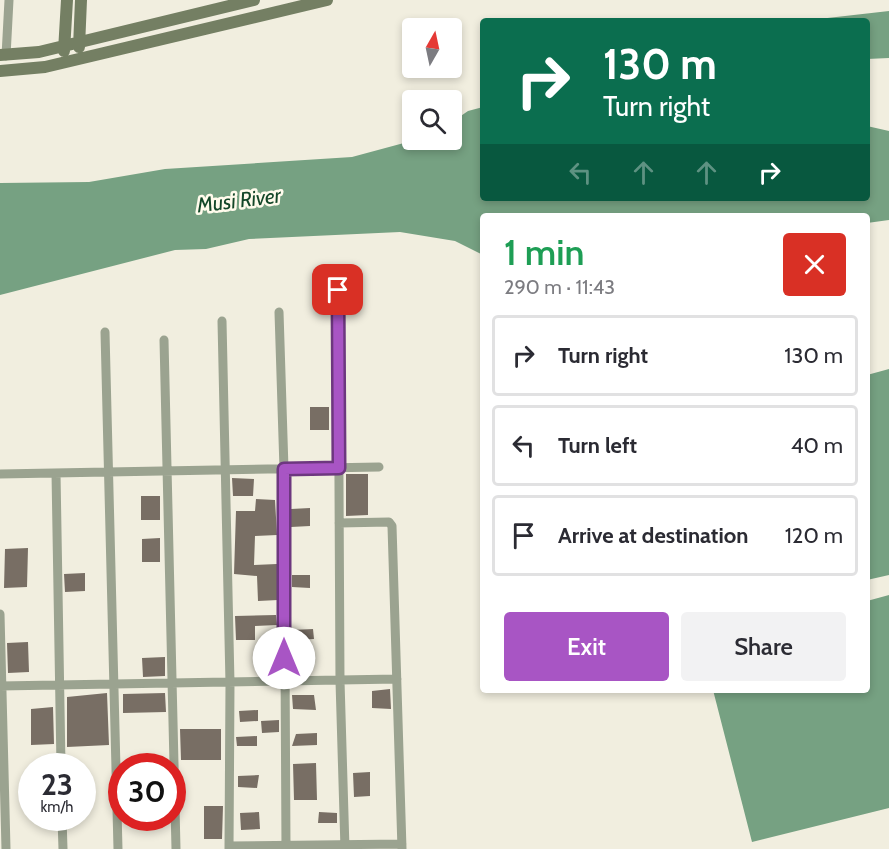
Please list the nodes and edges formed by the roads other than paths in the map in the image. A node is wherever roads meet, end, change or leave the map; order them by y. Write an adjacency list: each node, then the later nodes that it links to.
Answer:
1 (9, 0): 8 (street)
2 (67, 0): 7 (street)
3 (81, 0): 6 (street)
4 (254, 0): 6 (street)
5 (327, 0): 9 (street)
6 (79, 41): 7 (street); 9 (street)
7 (64, 45): 8 (street); 10 (street)
8 (3, 55)
9 (80, 58): 10 (street)
10 (65, 61): 11 (street)
11 (0, 71)
12 (338, 290): 18 (street)
13 (279, 312): 19 (street)
14 (222, 321): 20 (street)
15 (105, 332): 22 (street)
16 (164, 340): 21 (street)
17 (379, 467): 18 (street)
18 (339, 468): 19 (street); 25 (street)
19 (284, 469): 20 (street); 29 (street)
20 (225, 470): 21 (street); 30 (street)
21 (167, 471): 22 (street); 31 (street)
22 (108, 472): 23 (street); 32 (street)
23 (56, 473): 24 (street); 34 (street)
24 (0, 474)
25 (339, 523): 27 (street); 28 (street)
26 (0, 614): 33 (street)
27 (397, 679): 28 (street); 37 (street)
28 (340, 681): 29 (street); 39 (street)
29 (285, 682): 30 (street); 38 (street)
30 (230, 683): 31 (street); 40 (street)
31 (172, 684): 32 (street); 44 (street)
32 (115, 685): 34 (street); 43 (street)
33 (1, 686): 34 (street); 41 (street)
34 (59, 686): 35 (street)
35 (61, 753)
36 (62, 831): 42 (street)
37 (402, 846): 39 (street)
38 (286, 847): 39 (street); 40 (street)
39 (345, 847)
40 (229, 848)
41 (6, 849)
42 (63, 849)
43 (118, 849)
44 (176, 849)

